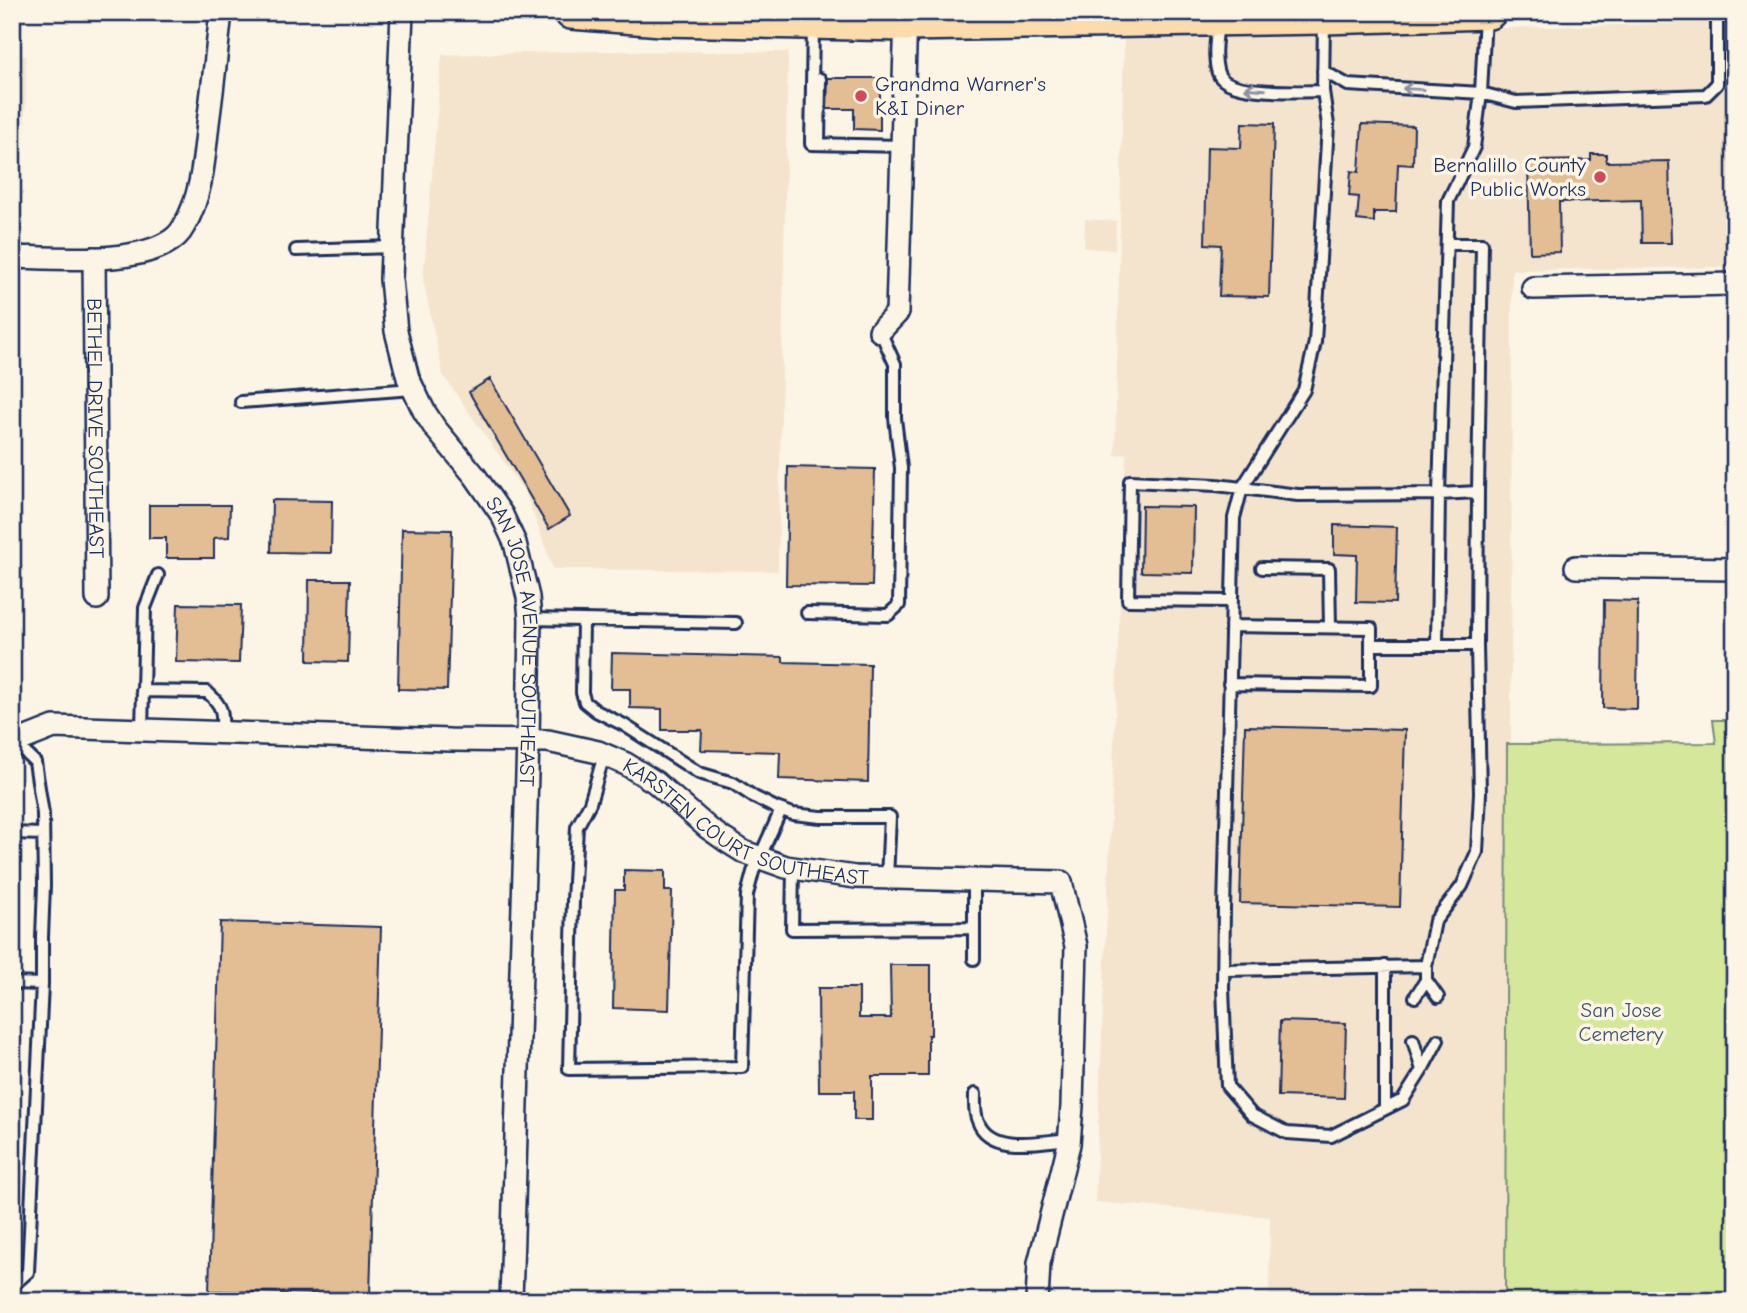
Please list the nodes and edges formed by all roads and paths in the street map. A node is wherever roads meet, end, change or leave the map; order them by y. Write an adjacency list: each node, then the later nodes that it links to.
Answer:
1 (221, 12): 19 (street)
2 (402, 12): 16 (street, SAN JOSE AVENUE SOUTHEAST)
3 (571, 12): 6 (main road)
4 (1487, 12): 7 (main road); 13 (lane)
5 (1717, 12): 13 (lane)
6 (662, 15): 10 (main road)
7 (1329, 15): 8 (main road); 11 (lane)
8 (1209, 17): 9 (main road); 12 (lane, one-way to 8)
9 (906, 18): 10 (main road); 14 (street)
10 (813, 21): 14 (lane)
11 (1323, 71): 12 (lane); 13 (lane, one-way to 11)
12 (1323, 92): 25 (lane)
13 (1481, 93): 15 (lane)
14 (902, 146): 22 (street)
15 (1447, 244): 26 (lane); 27 (lane)
16 (393, 247): 17 (lane); 23 (street, SAN JOSE AVENUE SOUTHEAST)
17 (296, 250)
18 (12, 257): 19 (street)
19 (94, 258): 32 (street, BETHEL DRIVE SOUTHEAST)
20 (1735, 284): 21 (street)
21 (1534, 288)
22 (880, 331): 34 (lane)
23 (413, 389): 24 (lane); 35 (street, SAN JOSE AVENUE SOUTHEAST)
24 (241, 402)
25 (1242, 488): 27 (lane); 33 (lane); 33 (lane)
26 (1478, 492): 27 (lane); 42 (lane)
27 (1439, 494): 41 (lane)
28 (1576, 567): 30 (street)
29 (1262, 568): 39 (lane)
30 (1735, 569)
31 (158, 575): 44 (lane)
32 (97, 598)
33 (1231, 601): 38 (lane)
34 (807, 613)
35 (530, 619): 36 (lane); 47 (street, SAN JOSE AVENUE SOUTHEAST)
36 (583, 620): 37 (lane); 50 (lane)
37 (736, 623)
38 (1231, 626): 39 (lane); 43 (lane)
39 (1330, 627): 40 (lane)
40 (1371, 645): 41 (lane); 43 (lane)
41 (1437, 645): 42 (lane)
42 (1477, 645): 60 (lane)
43 (1230, 684): 61 (lane)
44 (142, 691): 45 (lane); 46 (lane)
45 (142, 730): 46 (street, KARSTEN COURT SOUTHEAST); 48 (street, KARSTEN COURT SOUTHEAST)
46 (222, 733): 47 (street, KARSTEN COURT SOUTHEAST)
47 (528, 740): 49 (street, KARSTEN COURT SOUTHEAST); 74 (street, SAN JOSE AVENUE SOUTHEAST)
48 (13, 743): 52 (lane)
49 (604, 755): 53 (street, KARSTEN COURT SOUTHEAST); 53 (lane)
50 (781, 810): 53 (lane); 55 (lane)
51 (12, 833): 52 (lane)
52 (43, 834): 64 (lane)
53 (760, 857): 54 (street, KARSTEN COURT SOUTHEAST)
54 (793, 868): 55 (street, KARSTEN COURT SOUTHEAST); 57 (lane)
55 (887, 878): 56 (street, KARSTEN COURT SOUTHEAST)
56 (974, 880): 57 (lane); 72 (street, KARSTEN COURT SOUTHEAST)
57 (974, 928): 58 (lane)
58 (974, 959)
59 (1385, 966): 60 (lane); 61 (lane); 71 (lane)
60 (1426, 966): 62 (lane)
61 (1223, 970): 71 (lane)
62 (1426, 980): 65 (lane); 66 (lane)
63 (12, 983): 64 (lane)
64 (42, 984): 73 (lane)
65 (1438, 997)
66 (1415, 998)
67 (1413, 1040): 69 (lane)
68 (1438, 1040): 69 (lane)
69 (1422, 1070): 71 (lane)
70 (975, 1094): 72 (lane)
71 (1385, 1109)
72 (1070, 1139): 75 (street, KARSTEN COURT SOUTHEAST)
73 (12, 1286)
74 (511, 1301)
75 (1037, 1301)

